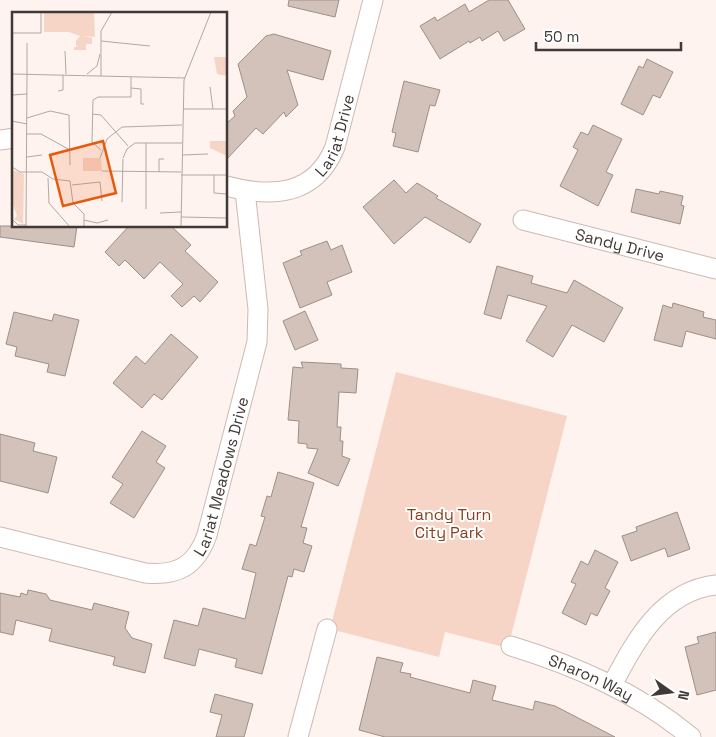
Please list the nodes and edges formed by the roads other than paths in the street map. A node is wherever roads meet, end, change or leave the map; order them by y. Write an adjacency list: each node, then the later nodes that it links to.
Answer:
1 (373, 0): 3 (street, Lariat Drive)
2 (228, 187): 3 (street, Lariat Drive)
3 (245, 191): 6 (street, Lariat Meadows Drive)
4 (523, 220): 5 (street, Sandy Drive)
5 (716, 269)
6 (0, 537)
7 (716, 585): 10 (street)
8 (327, 629): 11 (street)
9 (511, 646): 10 (street, Sharon Way)
10 (612, 684): 12 (street, Sharon Way)
11 (298, 737)
12 (691, 737)

